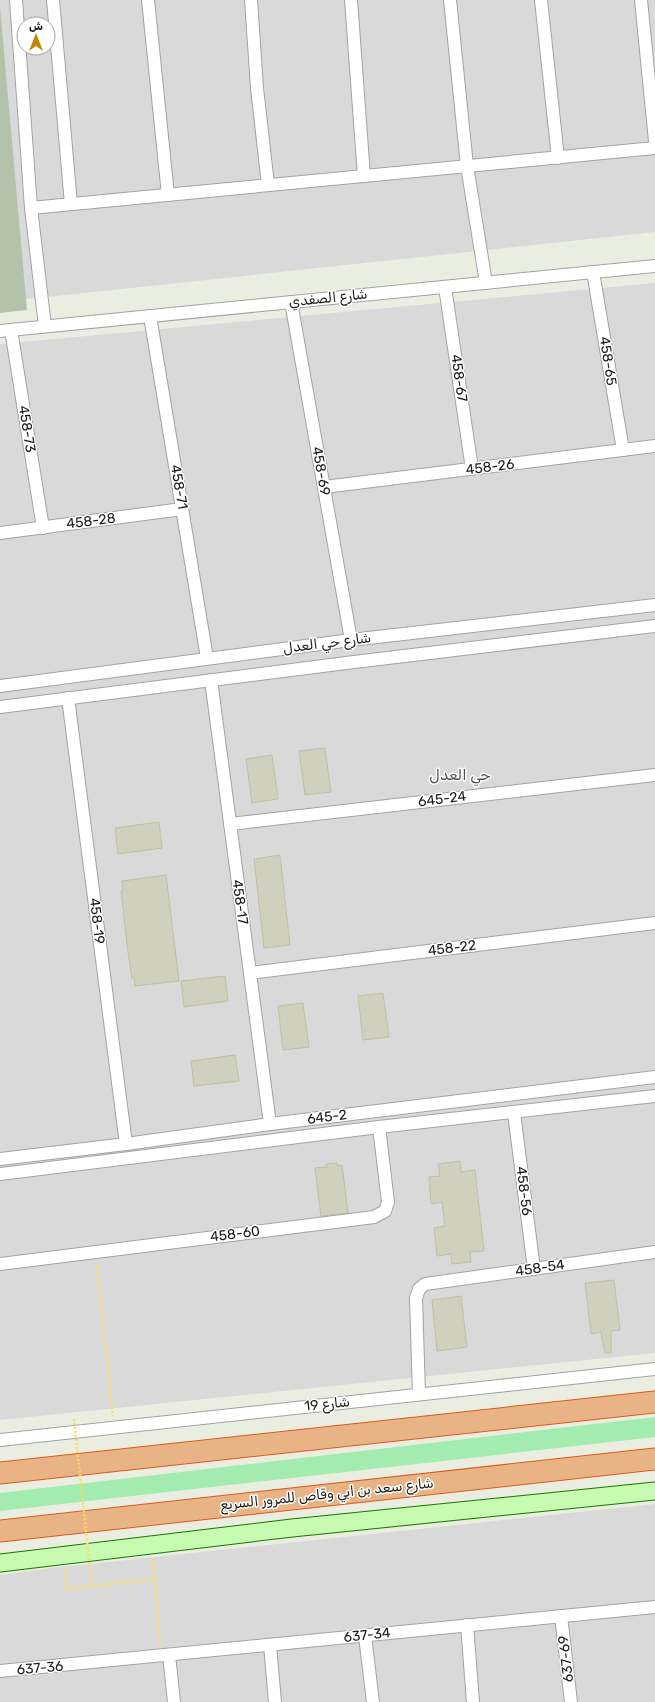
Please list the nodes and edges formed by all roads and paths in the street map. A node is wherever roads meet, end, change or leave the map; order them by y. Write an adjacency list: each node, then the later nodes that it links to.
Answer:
1 (16, 0): 17 (street)
2 (53, 0): 16 (street)
3 (148, 0): 15 (street)
4 (251, 0): 14 (street)
5 (351, 0): 13 (street)
6 (450, 0): 12 (street)
7 (541, 0): 11 (street)
8 (641, 0): 9 (street)
9 (655, 141)
10 (655, 148): 11 (street)
11 (558, 158): 12 (street)
12 (467, 166): 13 (street); 20 (street)
13 (364, 176): 14 (street)
14 (268, 186): 15 (street)
15 (168, 195): 16 (street)
16 (71, 204): 17 (street)
17 (31, 208): 24 (street)
18 (655, 266): 19 (street, شارع الصفدي)
19 (594, 272): 20 (street, شارع الصفدي); 27 (street, 458-65)
20 (486, 283): 21 (street, شارع الصفدي)
21 (445, 287): 22 (street, شارع الصفدي); 28 (street, 458-67)
22 (291, 302): 23 (street, شارع الصفدي); 29 (street, 458-69)
23 (150, 316): 24 (street, شارع الصفدي); 30 (street, 458-71)
24 (45, 326): 25 (street, شارع الصفدي)
25 (6, 330): 31 (street, 458-73)
26 (655, 446): 27 (street, 458-26)
27 (623, 450): 28 (street, 458-26)
28 (472, 469): 29 (street, 458-26)
29 (324, 487): 37 (street, 458-69)
30 (182, 509): 31 (street, 458-28); 38 (street, 458-71)
31 (43, 528): 32 (street, 458-28)
32 (0, 534)
33 (655, 605): 34 (street, شارع حي العدل)
34 (581, 614): 36 (street); 37 (street, شارع حي العدل)
35 (655, 626): 36 (street, شارع حي العدل)
36 (585, 635): 39 (street, شارع حي العدل)
37 (351, 640): 38 (street, شارع حي العدل)
38 (207, 658): 40 (street, شارع حي العدل)
39 (211, 680): 41 (street, شارع حي العدل); 44 (street, 458-17)
40 (0, 686)
41 (68, 698): 42 (street, شارع حي العدل); 52 (street, 458-19)
42 (0, 707)
43 (655, 775): 44 (street, 645-24)
44 (230, 824): 46 (street, 458-17)
45 (655, 923): 46 (street, 458-22)
46 (250, 972): 50 (street, 458-17)
47 (655, 1077): 50 (street, 645-2)
48 (655, 1096): 49 (street, 645-2)
49 (514, 1113): 51 (street, 645-2); 60 (street, 458-56)
50 (270, 1124): 52 (street, 645-2)
51 (379, 1127): 55 (street, 645-2); 57 (street, 458-60)
52 (126, 1144): 53 (street, 645-2)
53 (37, 1156): 54 (street, 645-2); 55 (street)
54 (0, 1160)
55 (40, 1170): 56 (street, 645-2)
56 (0, 1174)
57 (96, 1252): 59 (street, 458-60); 65 (path)
58 (655, 1252): 60 (street, 458-54)
59 (0, 1264)
60 (534, 1269): 62 (street, 458-54)
61 (655, 1369): 62 (street, شارع 19)
62 (419, 1394): 65 (street, شارع 19)
63 (655, 1402): 68 (highway)
64 (74, 1419): 75 (path, bridge)
65 (115, 1427): 66 (street, شارع 19)
66 (0, 1440)
67 (655, 1459): 70 (highway, شارع سعد بن ابي وقاص للمرور السريع)
68 (0, 1473)
69 (655, 1491): 71 (street)
70 (0, 1531)
71 (152, 1544): 72 (street); 74 (path)
72 (65, 1554): 73 (street); 75 (path)
73 (0, 1563)
74 (155, 1579): 75 (path); 81 (path)
75 (92, 1587)
76 (655, 1607): 77 (street, 637-34)
77 (561, 1616): 78 (street, 637-34); 88 (street, 637-69)
78 (466, 1625): 79 (street, 637-34); 87 (street)
79 (365, 1636): 80 (street, 637-34); 86 (street)
80 (270, 1645): 81 (street, 637-34); 85 (street)
81 (165, 1656): 82 (street, 637-34); 84 (street)
82 (80, 1664): 83 (street, 637-36)
83 (0, 1671)
84 (174, 1702)
85 (275, 1702)
86 (373, 1702)
87 (473, 1702)
88 (571, 1702)

